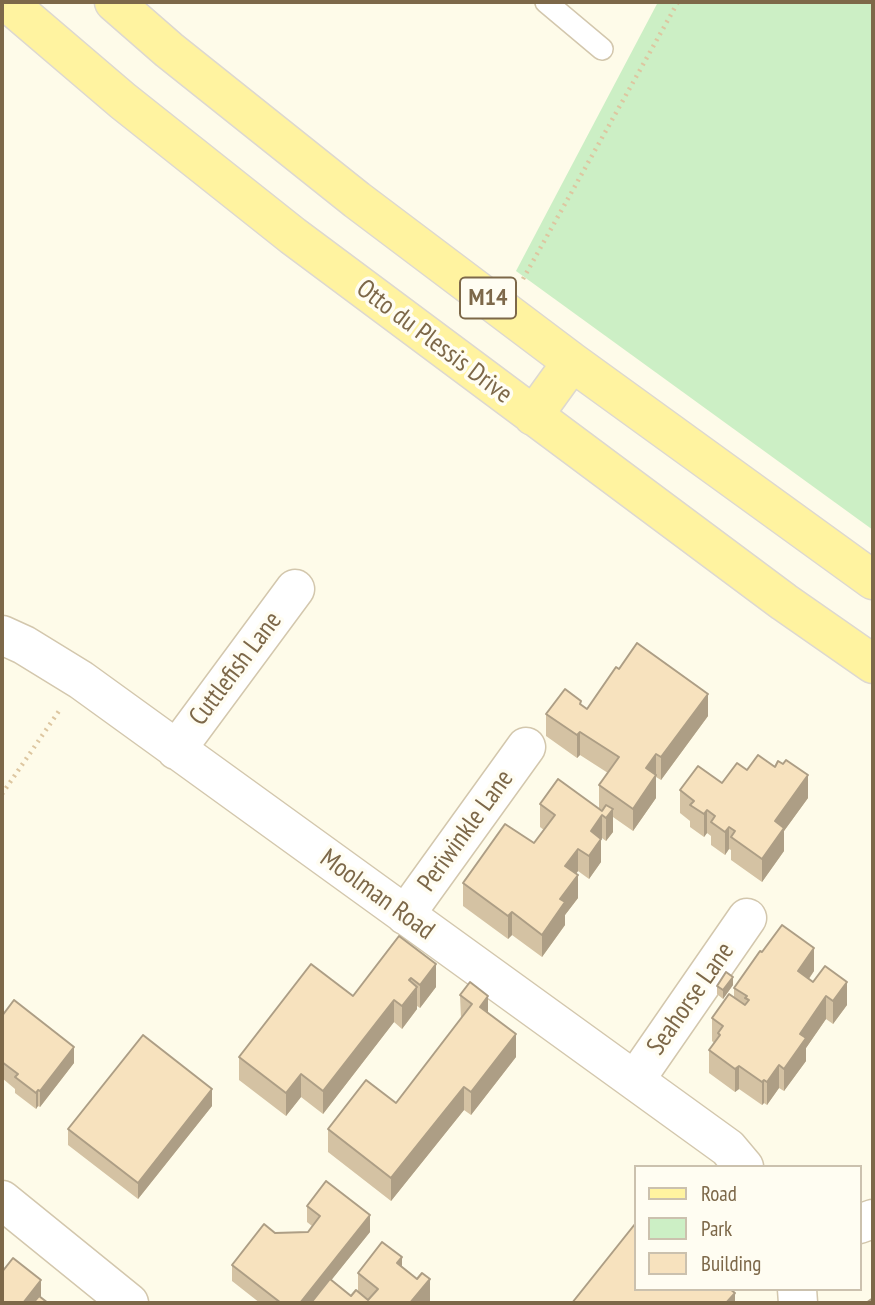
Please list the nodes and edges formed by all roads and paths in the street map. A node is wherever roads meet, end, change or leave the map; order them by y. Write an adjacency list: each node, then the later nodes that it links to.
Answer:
1 (7, 2): 8 (main road, Otto du Plessis Drive / M14)
2 (114, 2): 7 (main road, M14)
3 (546, 2): 5 (lane)
4 (678, 2): 6 (path)
5 (603, 49)
6 (521, 282)
7 (572, 362): 8 (main road); 9 (main road, M14)
8 (533, 416): 12 (main road, Otto du Plessis Drive / M14)
9 (873, 580)
10 (295, 589): 15 (street, Cuttlefish Lane)
11 (2, 635): 13 (street, Moolman Road)
12 (873, 664)
13 (81, 680): 15 (street, Moolman Road); 16 (path)
14 (526, 747): 17 (street, Periwinkle Lane)
15 (176, 750): 17 (street, Moolman Road)
16 (2, 794)
17 (405, 915): 19 (street, Moolman Road)
18 (747, 918): 19 (street, Seahorse Lane)
19 (635, 1080): 20 (street, Moolman Road)
20 (742, 1165)
21 (2, 1200): 22 (street)
22 (129, 1303)

